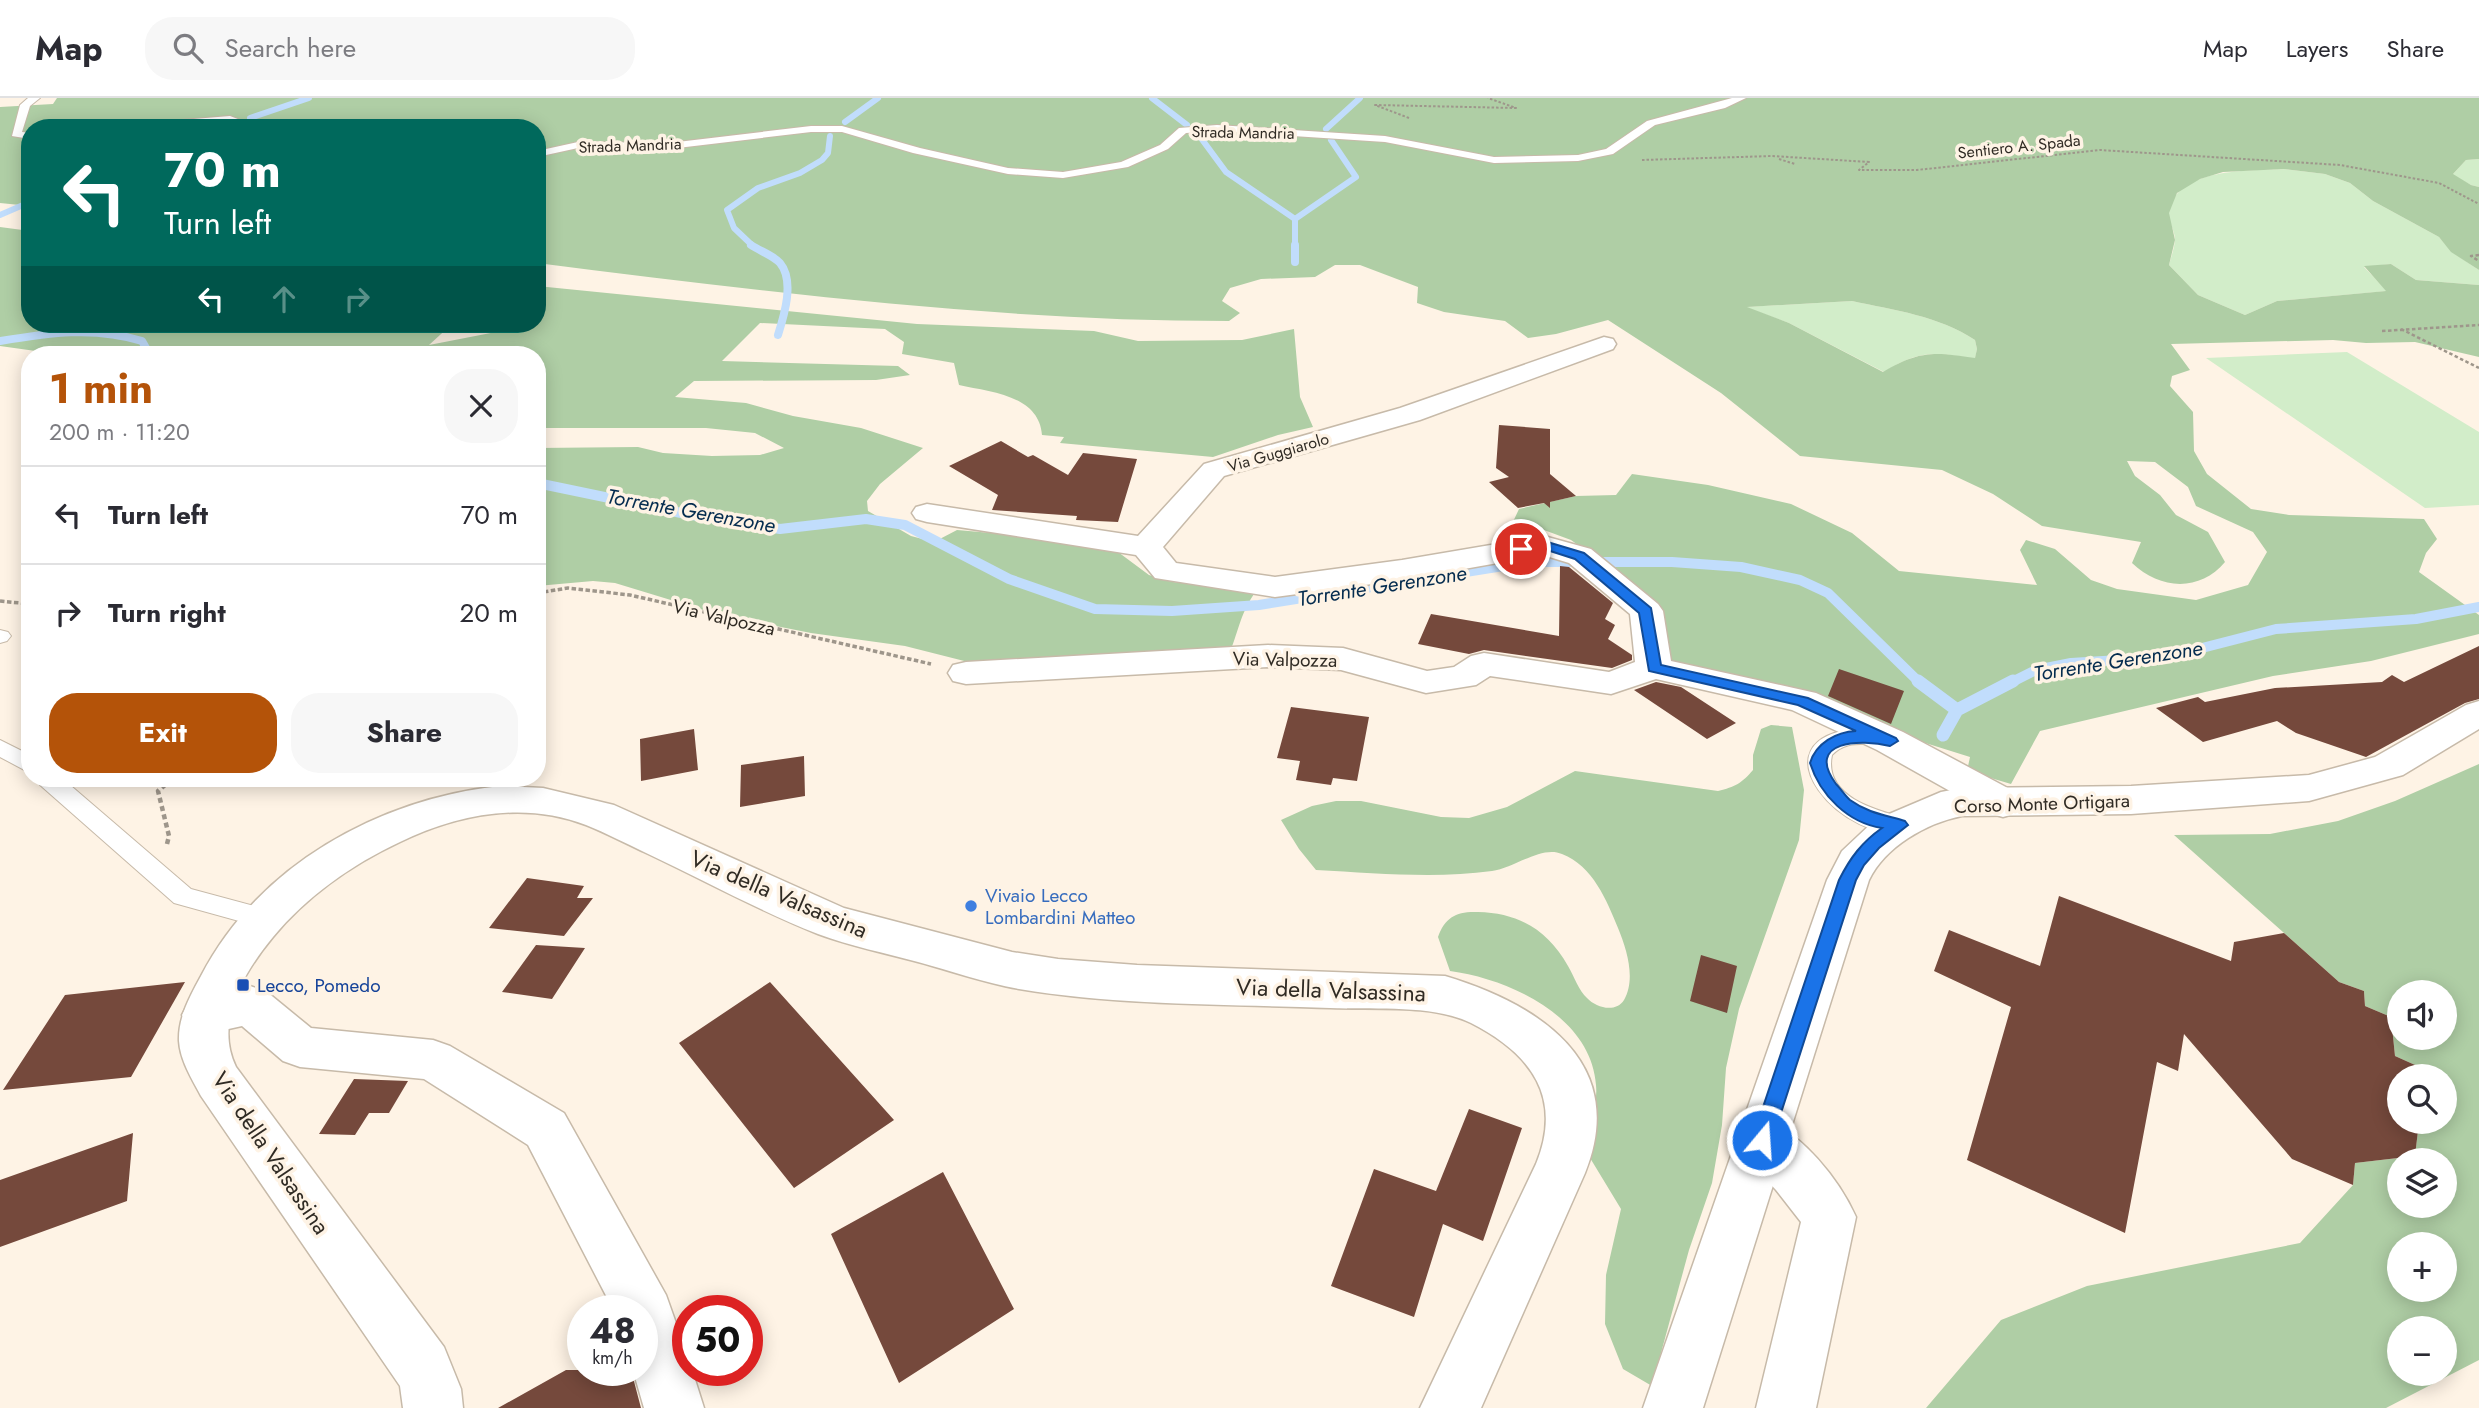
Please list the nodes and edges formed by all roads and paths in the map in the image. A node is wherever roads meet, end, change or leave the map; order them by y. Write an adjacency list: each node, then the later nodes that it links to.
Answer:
1 (35, 98): 5 (lane)
2 (1488, 98): 4 (path)
3 (1741, 98): 8 (lane, Strada Mandria)
4 (1409, 118)
5 (21, 135)
6 (546, 152): 8 (lane, Strada Mandria)
7 (1772, 156): 8 (path, Sentiero A. Spada); 9 (path); 10 (path, Sentiero A. Spada)
8 (1578, 158)
9 (1795, 164)
10 (2479, 204)
11 (2479, 255): 12 (path)
12 (2479, 261)
13 (2479, 325): 14 (path)
14 (2400, 328): 15 (path); 17 (path)
15 (2382, 331)
16 (1604, 344): 19 (street, Via Guggiarolo)
17 (2479, 368)
18 (927, 513): 19 (street)
19 (1146, 547): 23 (street)
20 (546, 592): 24 (path, Via Valpozza)
21 (0, 601): 22 (path)
22 (21, 603)
23 (1654, 668): 24 (street, Via Valpozza); 26 (street)
24 (966, 673)
25 (2479, 713): 31 (street, Corso Monte Ortigara)
26 (1890, 741): 31 (street); 32 (lane)
27 (0, 747): 28 (lane)
28 (21, 759)
29 (58, 787): 33 (lane)
30 (163, 787): 33 (path)
31 (2003, 803): 32 (street, Corso Monte Ortigara)
32 (1899, 825): 36 (street, Corso Monte Ortigara)
33 (158, 875): 34 (lane)
34 (264, 918): 35 (street, Via della Valsassina); 39 (street, Via della Valsassina)
35 (206, 1015): 37 (street, Via della Valsassina); 38 (street)
36 (1762, 1140): 40 (street); 41 (street)
37 (433, 1408)
38 (674, 1408)
39 (1450, 1408)
40 (1673, 1408)
41 (1786, 1408)

